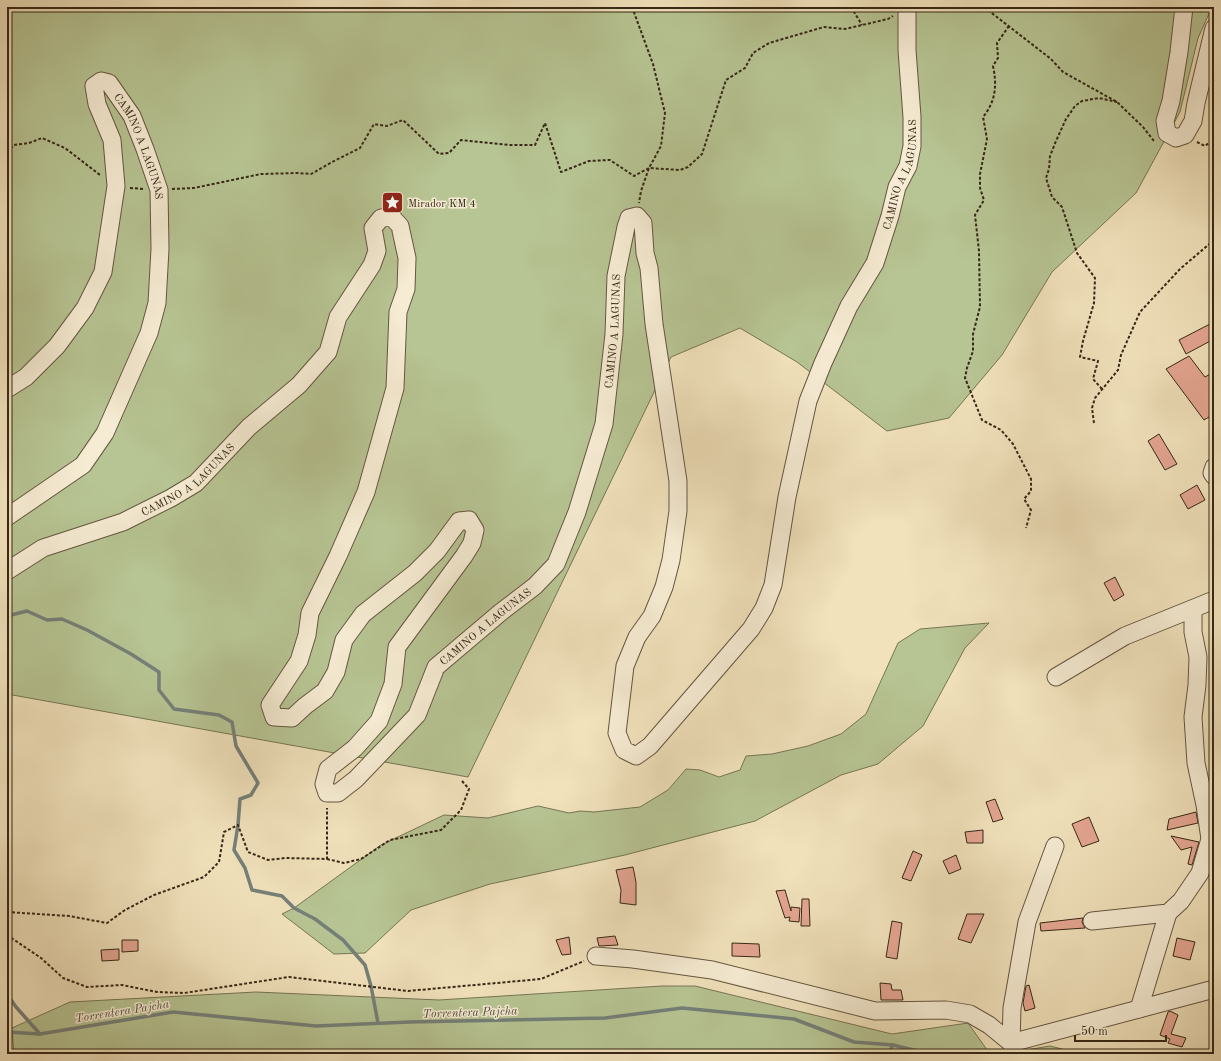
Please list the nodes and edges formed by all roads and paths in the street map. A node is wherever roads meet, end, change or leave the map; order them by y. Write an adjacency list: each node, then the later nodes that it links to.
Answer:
1 (632, 7): 14 (path)
2 (851, 7): 6 (path)
3 (984, 7): 7 (path)
4 (1184, 7): 10 (street)
5 (907, 8): 6 (path); 17 (street, CAMINO A LAGUNAS)
6 (862, 25): 14 (path)
7 (1009, 26): 9 (path); 25 (path)
8 (1214, 28): 10 (street)
9 (1117, 102): 12 (path); 20 (path)
10 (1185, 135): 11 (path)
11 (1214, 139)
12 (1155, 142)
13 (7, 152): 15 (path)
14 (649, 168): 16 (path); 17 (path)
15 (116, 186): 16 (path); 16 (street, CAMINO A LAGUNAS); 19 (street, CAMINO A LAGUNAS)
16 (159, 190): 24 (street, CAMINO A LAGUNAS)
17 (637, 216): 31 (street, CAMINO A LAGUNAS)
18 (1214, 240): 20 (path)
19 (7, 389)
20 (1102, 389): 21 (path)
21 (1094, 423)
22 (1214, 467): 23 (street)
23 (1214, 476)
24 (7, 517)
25 (1026, 528)
26 (7, 571): 31 (street, CAMINO A LAGUNAS)
27 (1214, 600): 28 (street)
28 (1193, 609): 29 (street); 35 (street)
29 (1056, 677)
30 (462, 781): 33 (path)
31 (327, 793): 33 (path)
32 (1055, 846): 41 (street)
33 (327, 859): 34 (path)
34 (7, 912)
35 (1168, 913): 36 (street); 40 (street)
36 (1092, 921)
37 (7, 935): 38 (path)
38 (596, 956): 41 (street)
39 (1214, 989): 40 (street)
40 (1139, 1009): 41 (street)
41 (1011, 1043)

